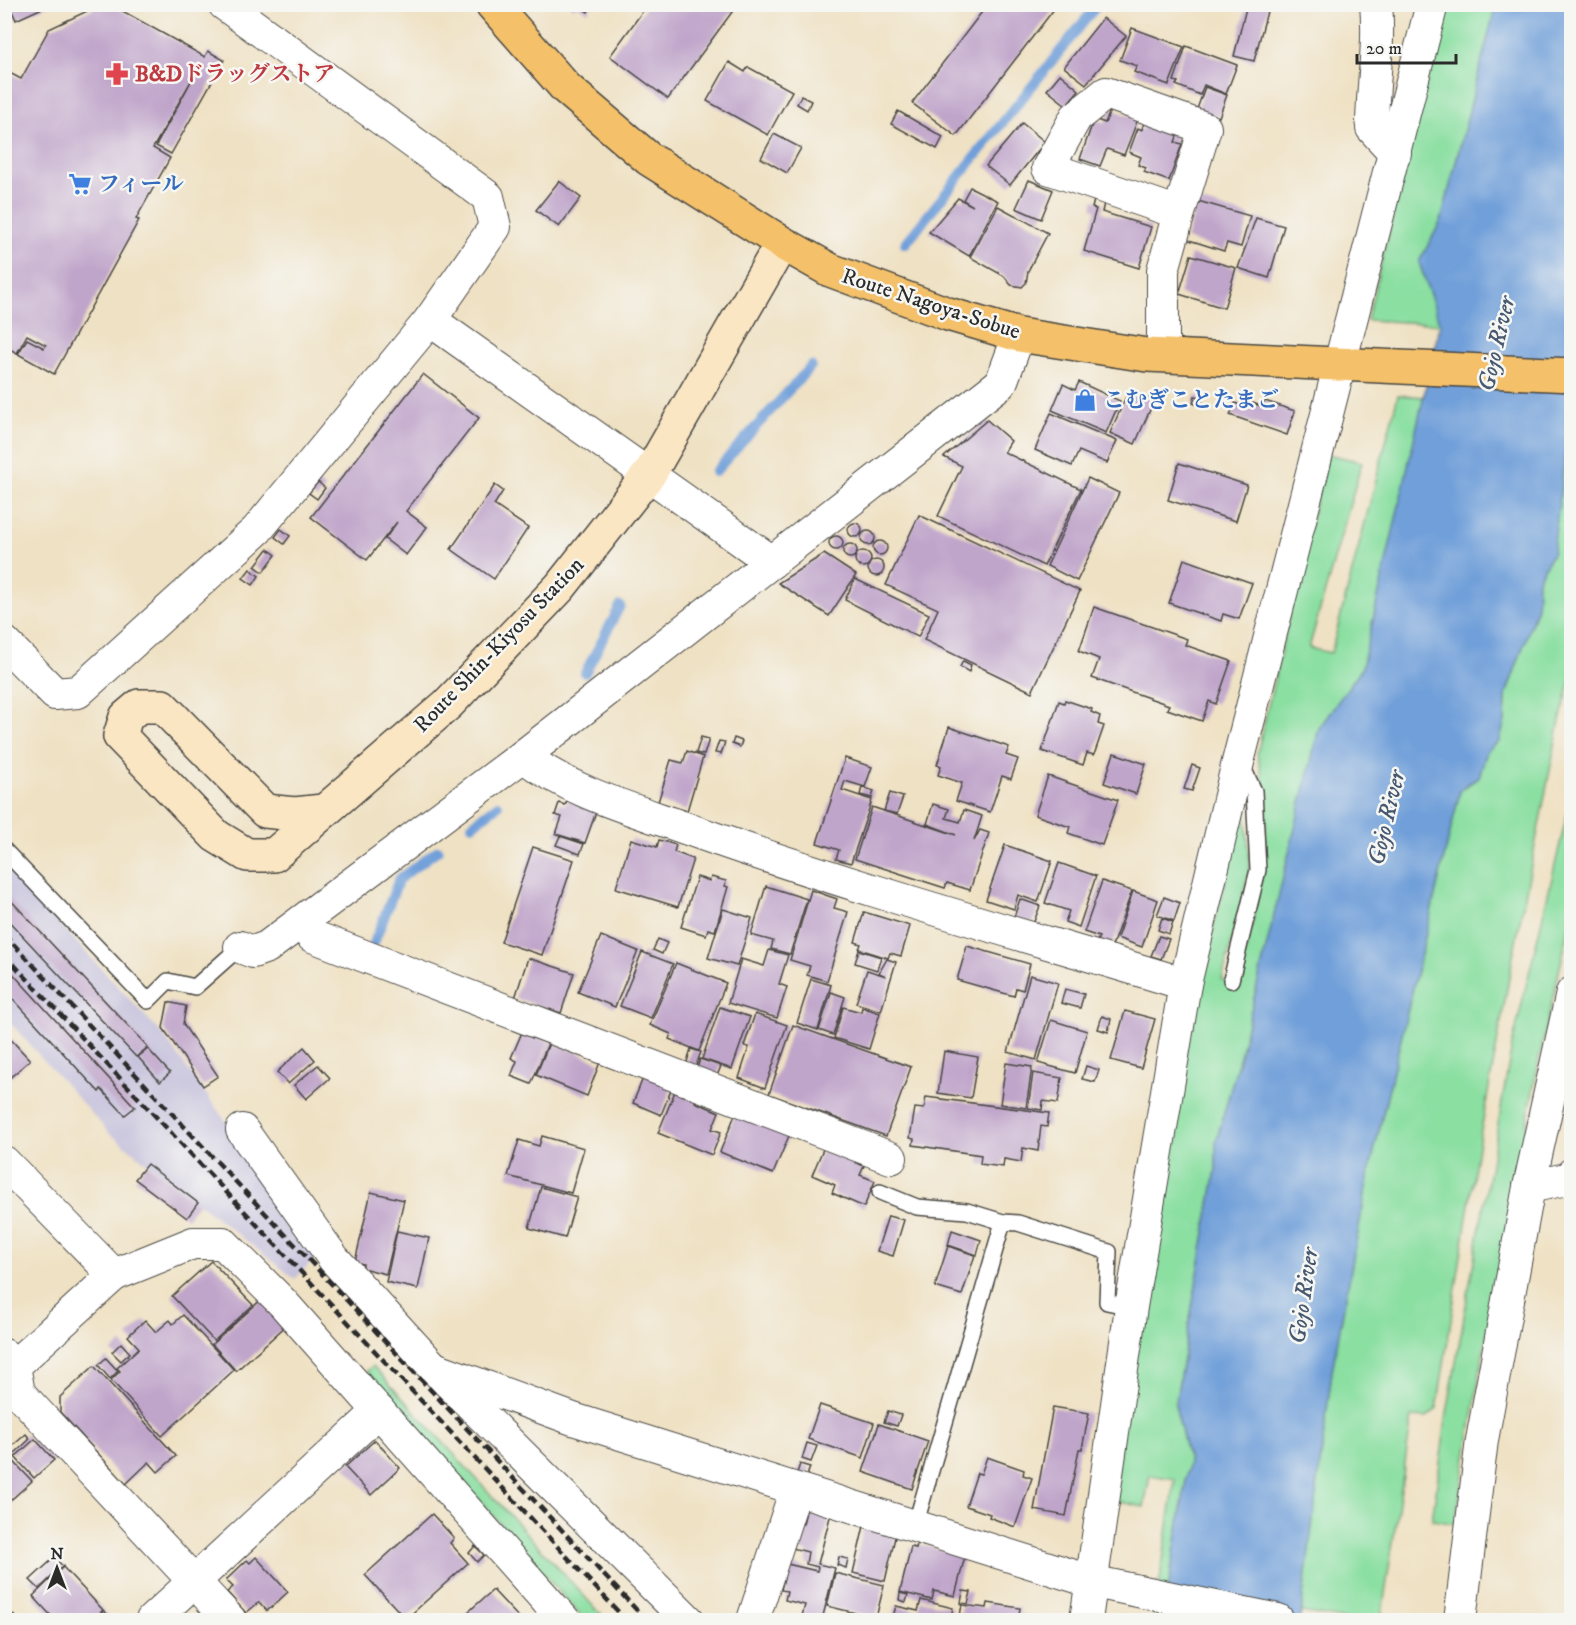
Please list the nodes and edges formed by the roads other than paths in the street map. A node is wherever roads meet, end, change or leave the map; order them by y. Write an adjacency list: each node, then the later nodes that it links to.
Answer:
1 (224, 4): 8 (street)
2 (492, 4): 7 (main road, Route Nagoya-Sobue)
3 (1376, 4): 5 (street)
4 (1432, 4): 5 (street)
5 (1395, 153): 11 (street)
6 (1179, 213): 6 (street); 10 (street)
7 (782, 243): 9 (main road, Route Nagoya-Sobue); 13 (main road, Route Shin-Kiyosu Station)
8 (430, 320): 13 (street); 15 (street)
9 (1019, 334): 10 (main road, Route Nagoya-Sobue); 14 (street)
10 (1163, 356): 11 (main road, Route Nagoya-Sobue)
11 (1341, 363): 12 (main road, Route Nagoya-Sobue); 17 (street)
12 (1572, 375)
13 (650, 473): 14 (street); 18 (main road, Route Shin-Kiyosu Station)
14 (772, 562): 16 (street)
15 (4, 642)
16 (523, 756): 20 (street); 23 (street)
17 (1239, 758): 22 (lane); 23 (street)
18 (323, 811): 18 (main road, Route Shin-Kiyosu Station)
19 (4, 850): 21 (lane)
20 (301, 922): 21 (street); 26 (street)
21 (240, 947)
22 (1231, 980)
23 (1185, 984): 33 (street)
24 (1572, 993): 29 (street)
25 (242, 1130): 35 (street)
26 (891, 1158)
27 (4, 1162): 32 (street)
28 (1572, 1174): 29 (street)
29 (1528, 1187): 48 (street)
30 (880, 1192): 31 (lane)
31 (1003, 1222): 33 (lane); 38 (lane)
32 (114, 1275): 34 (street); 36 (street)
33 (1131, 1307): 40 (street)
34 (9, 1360): 39 (street)
35 (436, 1369): 37 (street); 44 (street)
36 (379, 1411): 39 (street); 43 (street)
37 (796, 1489): 38 (street); 45 (street)
38 (915, 1526): 40 (street)
39 (194, 1582): 41 (street); 42 (street)
40 (1101, 1583): 46 (street); 47 (street)
41 (152, 1620)
42 (230, 1620)
43 (564, 1620)
44 (687, 1620)
45 (753, 1620)
46 (1086, 1620)
47 (1278, 1620)
48 (1460, 1620)

